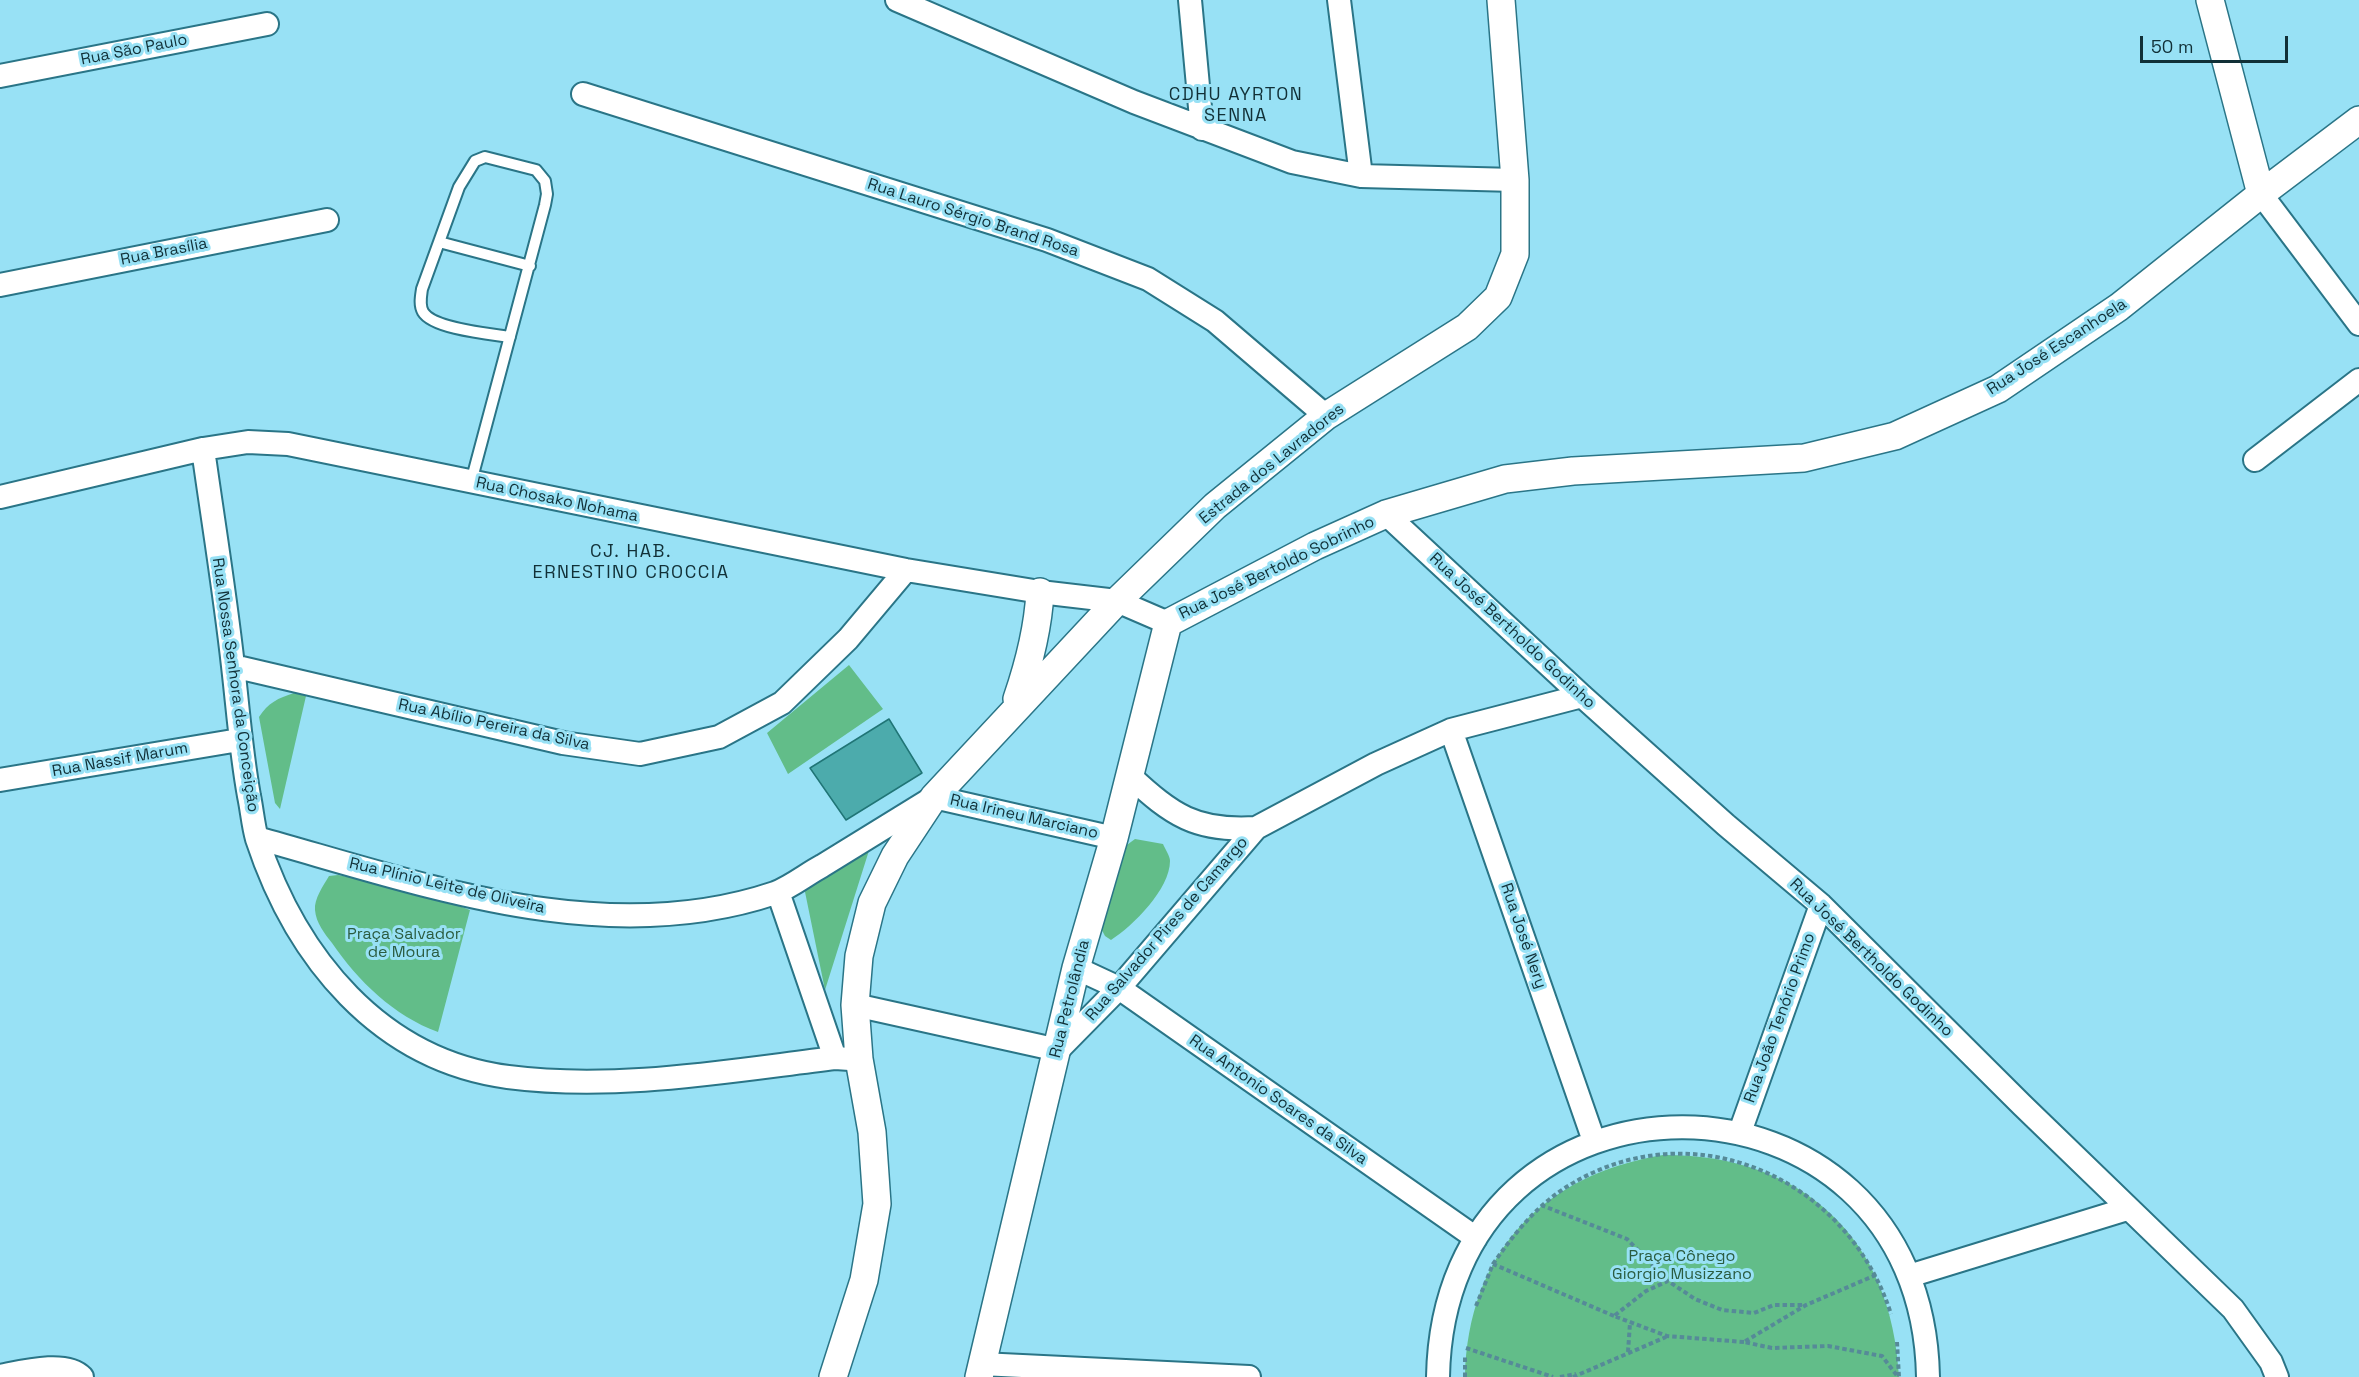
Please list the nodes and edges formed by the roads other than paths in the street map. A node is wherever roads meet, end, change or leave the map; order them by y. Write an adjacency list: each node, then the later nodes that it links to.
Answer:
1 (897, 0): 10 (street)
2 (1190, 0): 10 (street)
3 (1339, 0): 11 (street)
4 (1501, 0): 12 (street, Estrada dos Lavradores)
5 (2210, 0): 13 (street)
6 (267, 24): 7 (street, Rua São Paulo)
7 (0, 76)
8 (583, 94): 21 (street, Rua Lauro Sérgio Brand Rosa)
9 (2359, 120): 13 (street, Rua José Escanhoela)
10 (1202, 129): 11 (street)
11 (1361, 176): 12 (street)
12 (1515, 180): 21 (street, Estrada dos Lavradores)
13 (2260, 194): 18 (street); 26 (street, Rua José Escanhoela)
14 (327, 220): 17 (street, Rua Brasília)
15 (439, 242): 16 (lane); 16 (lane); 19 (lane)
16 (530, 266): 19 (lane)
17 (0, 285)
18 (2359, 324)
19 (510, 338): 24 (lane)
20 (2359, 380): 23 (street)
21 (1326, 416): 29 (street, Estrada dos Lavradores)
22 (202, 449): 24 (street, Rua Chosako Nohama); 25 (street, Rua Chosako Nohama); 31 (street, Rua Nossa Senhora da Conceição)
23 (2255, 460)
24 (471, 482): 27 (street, Rua Chosako Nohama)
25 (0, 497)
26 (1386, 514): 30 (street, Rua José Bertoldo Sobrinho); 32 (street, Rua José Bertholdo Godinho)
27 (906, 570): 28 (street, Rua Chosako Nohama); 31 (street, Rua Abílio Pereira da Silva)
28 (1040, 592): 29 (street, Rua Chosako Nohama); 33 (street)
29 (1117, 601): 30 (street, Rua Chosako Nohama); 33 (street, Estrada dos Lavradores)
30 (1168, 623): 36 (street, Rua Petrolândia)
31 (233, 666): 35 (street, Rua Nossa Senhora da Conceição)
32 (1582, 696): 34 (street, Rua Salvador Pires de Camargo); 43 (street, Rua José Bertholdo Godinho)
33 (1013, 709): 38 (street, Estrada dos Lavradores)
34 (1451, 730): 39 (street, Rua Salvador Pires de Camargo); 50 (street, Rua José Nery)
35 (239, 740): 37 (street, Rua Nassif Marum); 40 (street, Rua Nossa Senhora da Conceição)
36 (1130, 776): 39 (street); 41 (street, Rua Petrolândia)
37 (0, 780)
38 (934, 797): 41 (street, Rua Irineu Marciano); 42 (street, Rua Plínio Leite de Oliveira); 46 (street, Estrada dos Lavradores)
39 (1256, 828): 45 (street, Rua Salvador Pires de Camargo)
40 (256, 838): 42 (street, Rua Plínio Leite de Oliveira); 48 (street, Rua Nossa Senhora da Conceição)
41 (1114, 838): 44 (street, Rua Petrolândia)
42 (778, 892): 48 (street)
43 (1821, 905): 49 (street, Rua João Tenório Primo); 51 (street, Rua José Bertholdo Godinho)
44 (1076, 968): 45 (street, Rua Antonio Soares da Silva); 47 (street, Rua Petrolândia)
45 (1119, 988): 47 (street, Rua Salvador Pires de Camargo); 52 (street, Rua Antonio Soares da Silva)
46 (855, 1005): 47 (street); 48 (street, Estrada dos Lavradores)
47 (1058, 1050): 54 (street, Rua Petrolândia)
48 (847, 1058): 57 (street, Estrada dos Lavradores)
49 (1740, 1132): 50 (street); 53 (street)
50 (1594, 1142): 52 (street)
51 (2127, 1209): 53 (street); 61 (street, Rua José Bertholdo Godinho)
52 (1476, 1238): 59 (street)
53 (1910, 1276): 60 (street)
54 (980, 1371): 58 (street)
55 (0, 1376): 56 (street)
56 (82, 1377)
57 (833, 1377)
58 (1249, 1377)
59 (1438, 1377)
60 (1928, 1377)
61 (2277, 1377)

